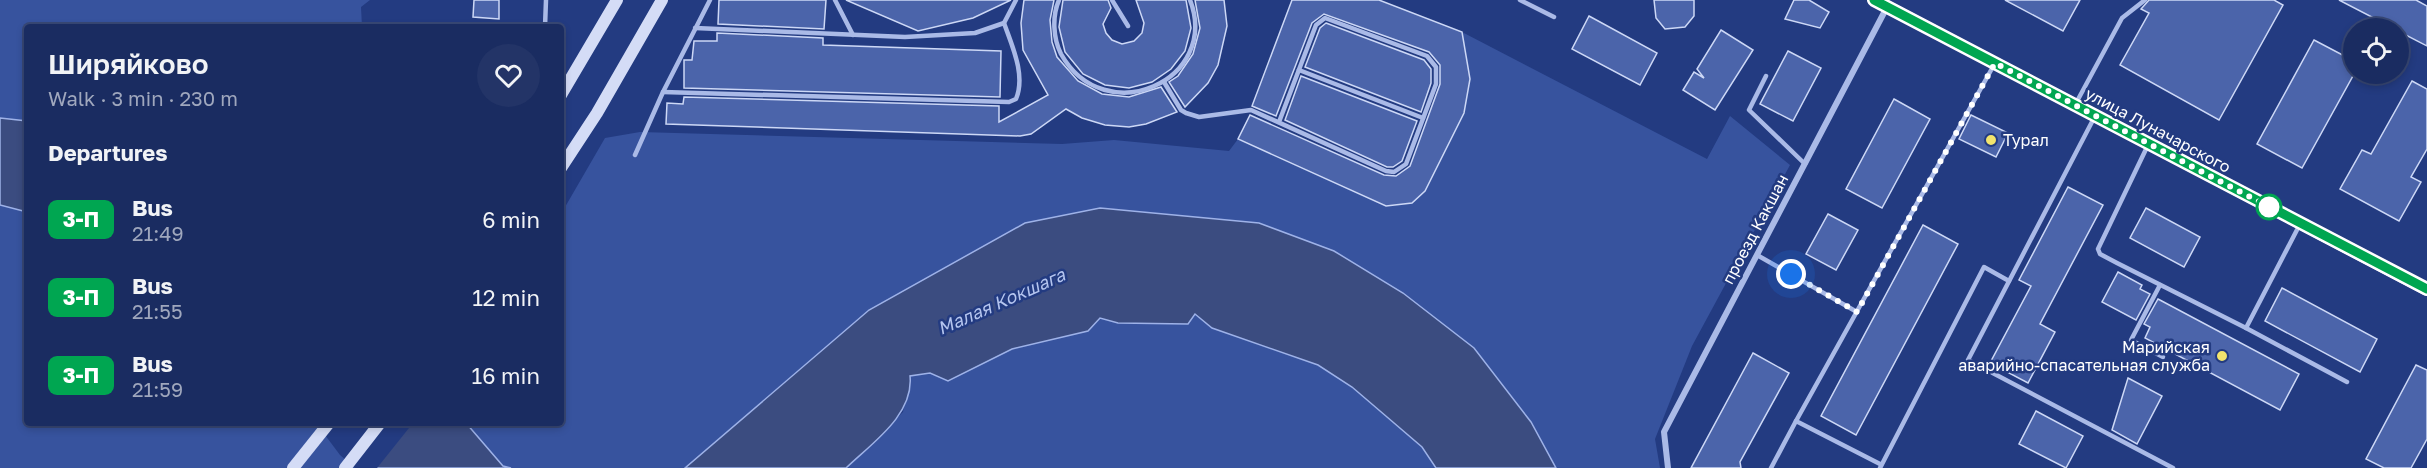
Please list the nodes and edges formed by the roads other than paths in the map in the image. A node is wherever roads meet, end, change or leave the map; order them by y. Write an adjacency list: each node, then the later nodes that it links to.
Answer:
1 (546, 0): 16 (lane)
2 (617, 0): 24 (main road)
3 (662, 0): 32 (main road)
4 (710, 0): 18 (lane)
5 (835, 0): 19 (lane)
6 (1016, 0): 15 (lane)
7 (1059, 0): 23 (lane)
8 (1112, 0): 17 (lane)
9 (1190, 0): 23 (lane)
10 (1520, 0): 14 (lane)
11 (1875, 0): 13 (main road, улица Луначарского)
12 (2145, 0): 26 (lane)
13 (1889, 3): 20 (main road, улица Луначарского); 33 (street, проезд Какшан)
14 (1554, 17)
15 (1004, 23): 19 (lane); 25 (lane)
16 (545, 24)
17 (1128, 26)
18 (695, 28): 19 (lane); 25 (lane)
19 (853, 35)
20 (1995, 63): 26 (main road, улица Луначарского); 39 (lane)
21 (1299, 70): 28 (lane); 28 (lane); 29 (lane)
22 (1766, 76): 33 (lane)
23 (1164, 82): 29 (lane)
24 (564, 90)
25 (663, 92): 31 (lane)
26 (2075, 105): 27 (main road, улица Луначарского)
27 (2095, 115): 30 (main road, улица Луначарского); 36 (lane)
28 (1423, 118): 29 (lane)
29 (1279, 122)
30 (2148, 144): 34 (main road, улица Луначарского); 37 (lane)
31 (635, 154)
32 (564, 163)
33 (1805, 164): 35 (street, проезд Какшан)
34 (2300, 223): 38 (main road, улица Луначарского); 40 (lane)
35 (1757, 255): 39 (lane); 50 (street, проезд Какшан)
36 (2009, 281): 46 (lane); 47 (lane)
37 (2160, 285): 40 (lane); 41 (lane)
38 (2427, 290)
39 (1857, 312): 43 (lane)
40 (2246, 328): 42 (lane)
41 (2163, 357)
42 (2347, 382)
43 (1796, 421): 46 (lane); 51 (lane)
44 (327, 426): 48 (main road)
45 (378, 426): 49 (main road)
46 (1880, 466)
47 (2165, 467): 52 (lane)
48 (292, 468)
49 (345, 468)
50 (1668, 468)
51 (1771, 468)
52 (2173, 468)

